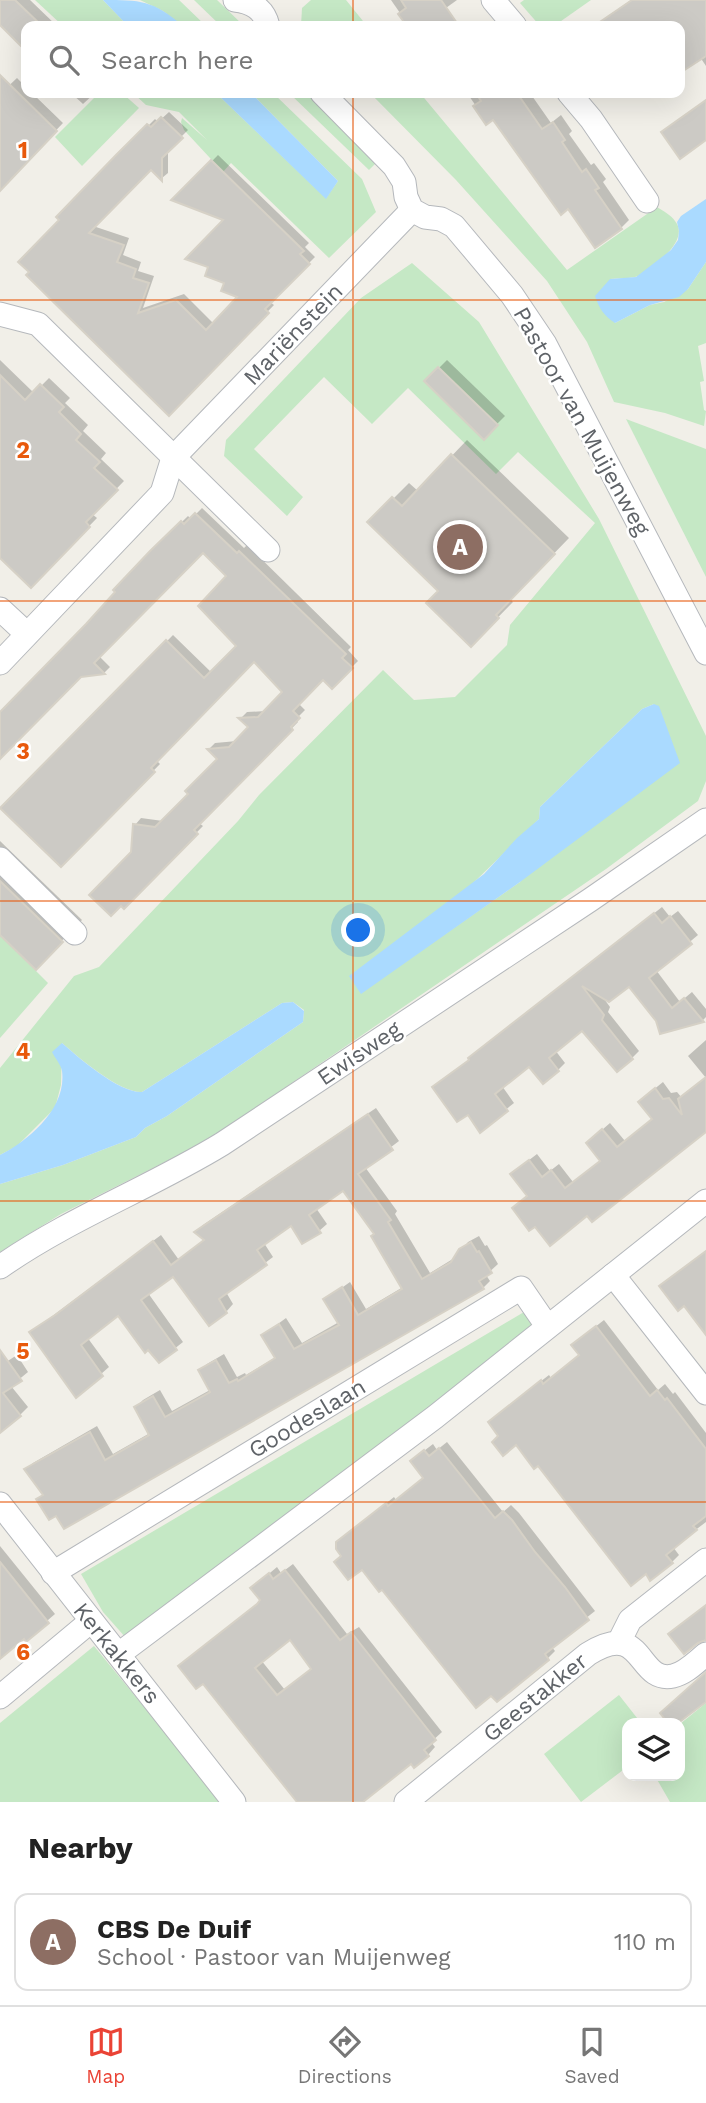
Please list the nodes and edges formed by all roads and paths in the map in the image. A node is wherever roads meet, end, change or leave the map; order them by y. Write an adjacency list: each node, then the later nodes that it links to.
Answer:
1 (235, 0): 3 (street)
2 (493, 0): 4 (street)
3 (267, 12)
4 (511, 21)
5 (327, 98): 8 (street)
6 (573, 98): 7 (street)
7 (647, 201)
8 (412, 210): 10 (street, Mariënstein); 14 (street, Pastoor van Muijenweg)
9 (0, 314): 10 (street)
10 (173, 458): 11 (street); 13 (street, Mariënstein)
11 (268, 550)
12 (0, 609): 13 (street)
13 (27, 634): 15 (street, Mariënstein)
14 (706, 653)
15 (0, 663)
16 (706, 820): 20 (street, Ewisweg)
17 (0, 859): 18 (street)
18 (75, 933)
19 (706, 1201): 21 (street)
20 (0, 1266)
21 (613, 1275): 22 (street); 23 (street)
22 (547, 1326): 26 (street, Goodeslaan); 29 (street)
23 (706, 1393)
24 (0, 1504): 26 (street, Kerkakkers)
25 (706, 1560): 28 (street)
26 (53, 1573): 27 (street, Kerkakkers)
27 (91, 1621): 29 (street, Kerkakkers); 31 (street)
28 (619, 1642): 30 (street); 33 (street, Geestakker)
29 (119, 1654): 32 (street, Kerkakkers)
30 (706, 1654)
31 (0, 1697)
32 (234, 1802)
33 (406, 1802)

